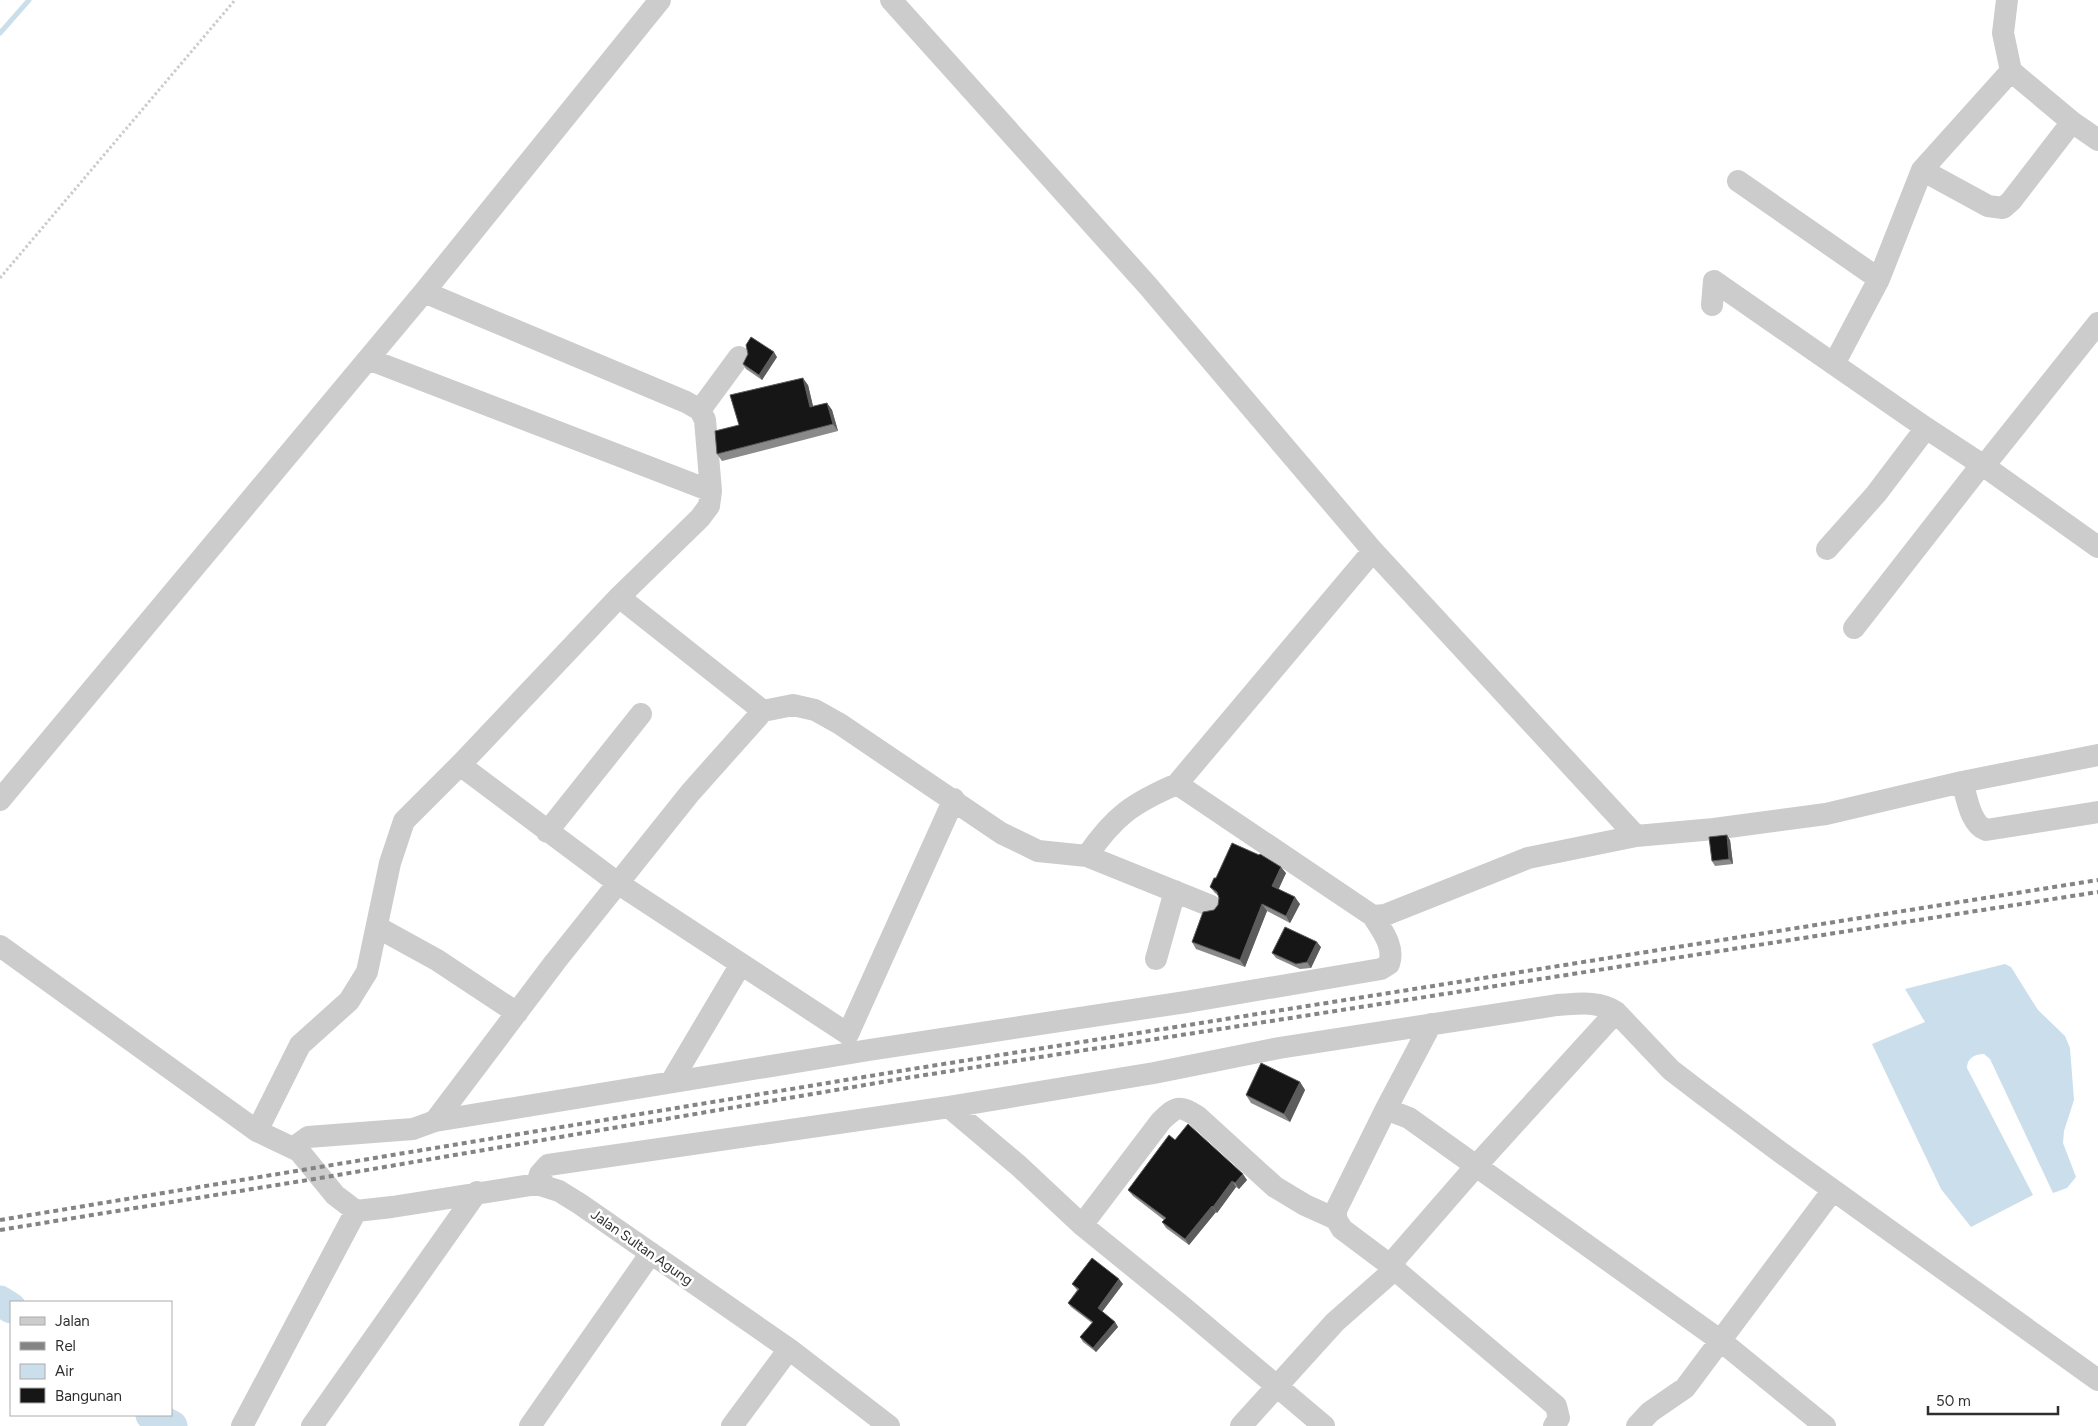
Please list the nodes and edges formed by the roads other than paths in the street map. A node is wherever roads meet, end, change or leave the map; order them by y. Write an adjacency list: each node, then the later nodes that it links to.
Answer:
1 (660, 0): 10 (street)
2 (892, 0): 22 (street)
3 (2007, 0): 4 (street)
4 (2011, 71): 5 (street); 7 (street)
5 (2072, 122): 6 (street); 7 (street)
6 (2098, 140)
7 (1922, 170): 9 (street)
8 (1738, 181): 9 (street)
9 (1878, 279): 15 (street)
10 (424, 292): 14 (street); 16 (street)
11 (1712, 305): 15 (street)
12 (2098, 323): 18 (street)
13 (739, 357): 16 (street)
14 (368, 359): 19 (street); 32 (street)
15 (1834, 364): 17 (street)
16 (700, 410): 19 (street)
17 (1926, 428): 18 (street); 21 (street)
18 (1983, 465): 20 (street); 24 (street)
19 (711, 491): 23 (street)
20 (2098, 547)
21 (1827, 549)
22 (1373, 550): 30 (street); 35 (street)
23 (619, 598): 25 (street); 28 (street)
24 (1854, 628)
25 (763, 711): 31 (street); 37 (street)
26 (641, 714): 34 (street)
27 (2098, 755): 29 (street)
28 (460, 766): 34 (street); 41 (street)
29 (1962, 782): 33 (street); 35 (street)
30 (1177, 784): 36 (street); 40 (street)
31 (954, 799): 36 (street); 48 (street)
32 (0, 800)
33 (2098, 812)
34 (547, 832): 37 (street)
35 (1636, 836): 40 (street)
36 (1087, 856): 38 (street)
37 (619, 884): 44 (street); 46 (street)
38 (1175, 891): 39 (street); 43 (street)
39 (1211, 906)
40 (1373, 916): 49 (street)
41 (377, 927): 46 (street); 54 (street)
42 (0, 946): 54 (street)
43 (1156, 959)
44 (741, 964): 48 (street); 50 (street)
45 (1616, 1012): 47 (street); 56 (street); 58 (street)
46 (517, 1013): 53 (street)
47 (1431, 1024): 51 (street); 52 (street)
48 (848, 1034): 49 (street)
49 (869, 1050): 50 (street)
50 (671, 1082): 53 (street)
51 (948, 1107): 57 (street); 62 (street)
52 (1386, 1109): 56 (street); 61 (street)
53 (435, 1121): 55 (street)
54 (257, 1131): 55 (street)
55 (293, 1148): 60 (street)
56 (1476, 1166): 64 (street); 65 (street)
57 (537, 1184): 59 (street, Jalan Sultan Agung); 63 (street, Jalan Sultan Agung)
58 (1833, 1190): 65 (street); 67 (street)
59 (478, 1192): 60 (street, Jalan Sultan Agung); 70 (street)
60 (356, 1210): 69 (street)
61 (1336, 1219): 62 (street); 64 (street)
62 (1082, 1225): 68 (street)
63 (651, 1253): 66 (street, Jalan Sultan Agung); 71 (street)
64 (1392, 1268): 68 (street); 76 (street)
65 (1721, 1341): 77 (street); 78 (street)
66 (789, 1349): 72 (street); 73 (street, Jalan Sultan Agung)
67 (2098, 1380)
68 (1278, 1388): 74 (street); 75 (street)
69 (242, 1426)
70 (312, 1426)
71 (530, 1426)
72 (732, 1426)
73 (889, 1426)
74 (1241, 1426)
75 (1324, 1426)
76 (1554, 1426)
77 (1637, 1426)
78 (1825, 1426)

